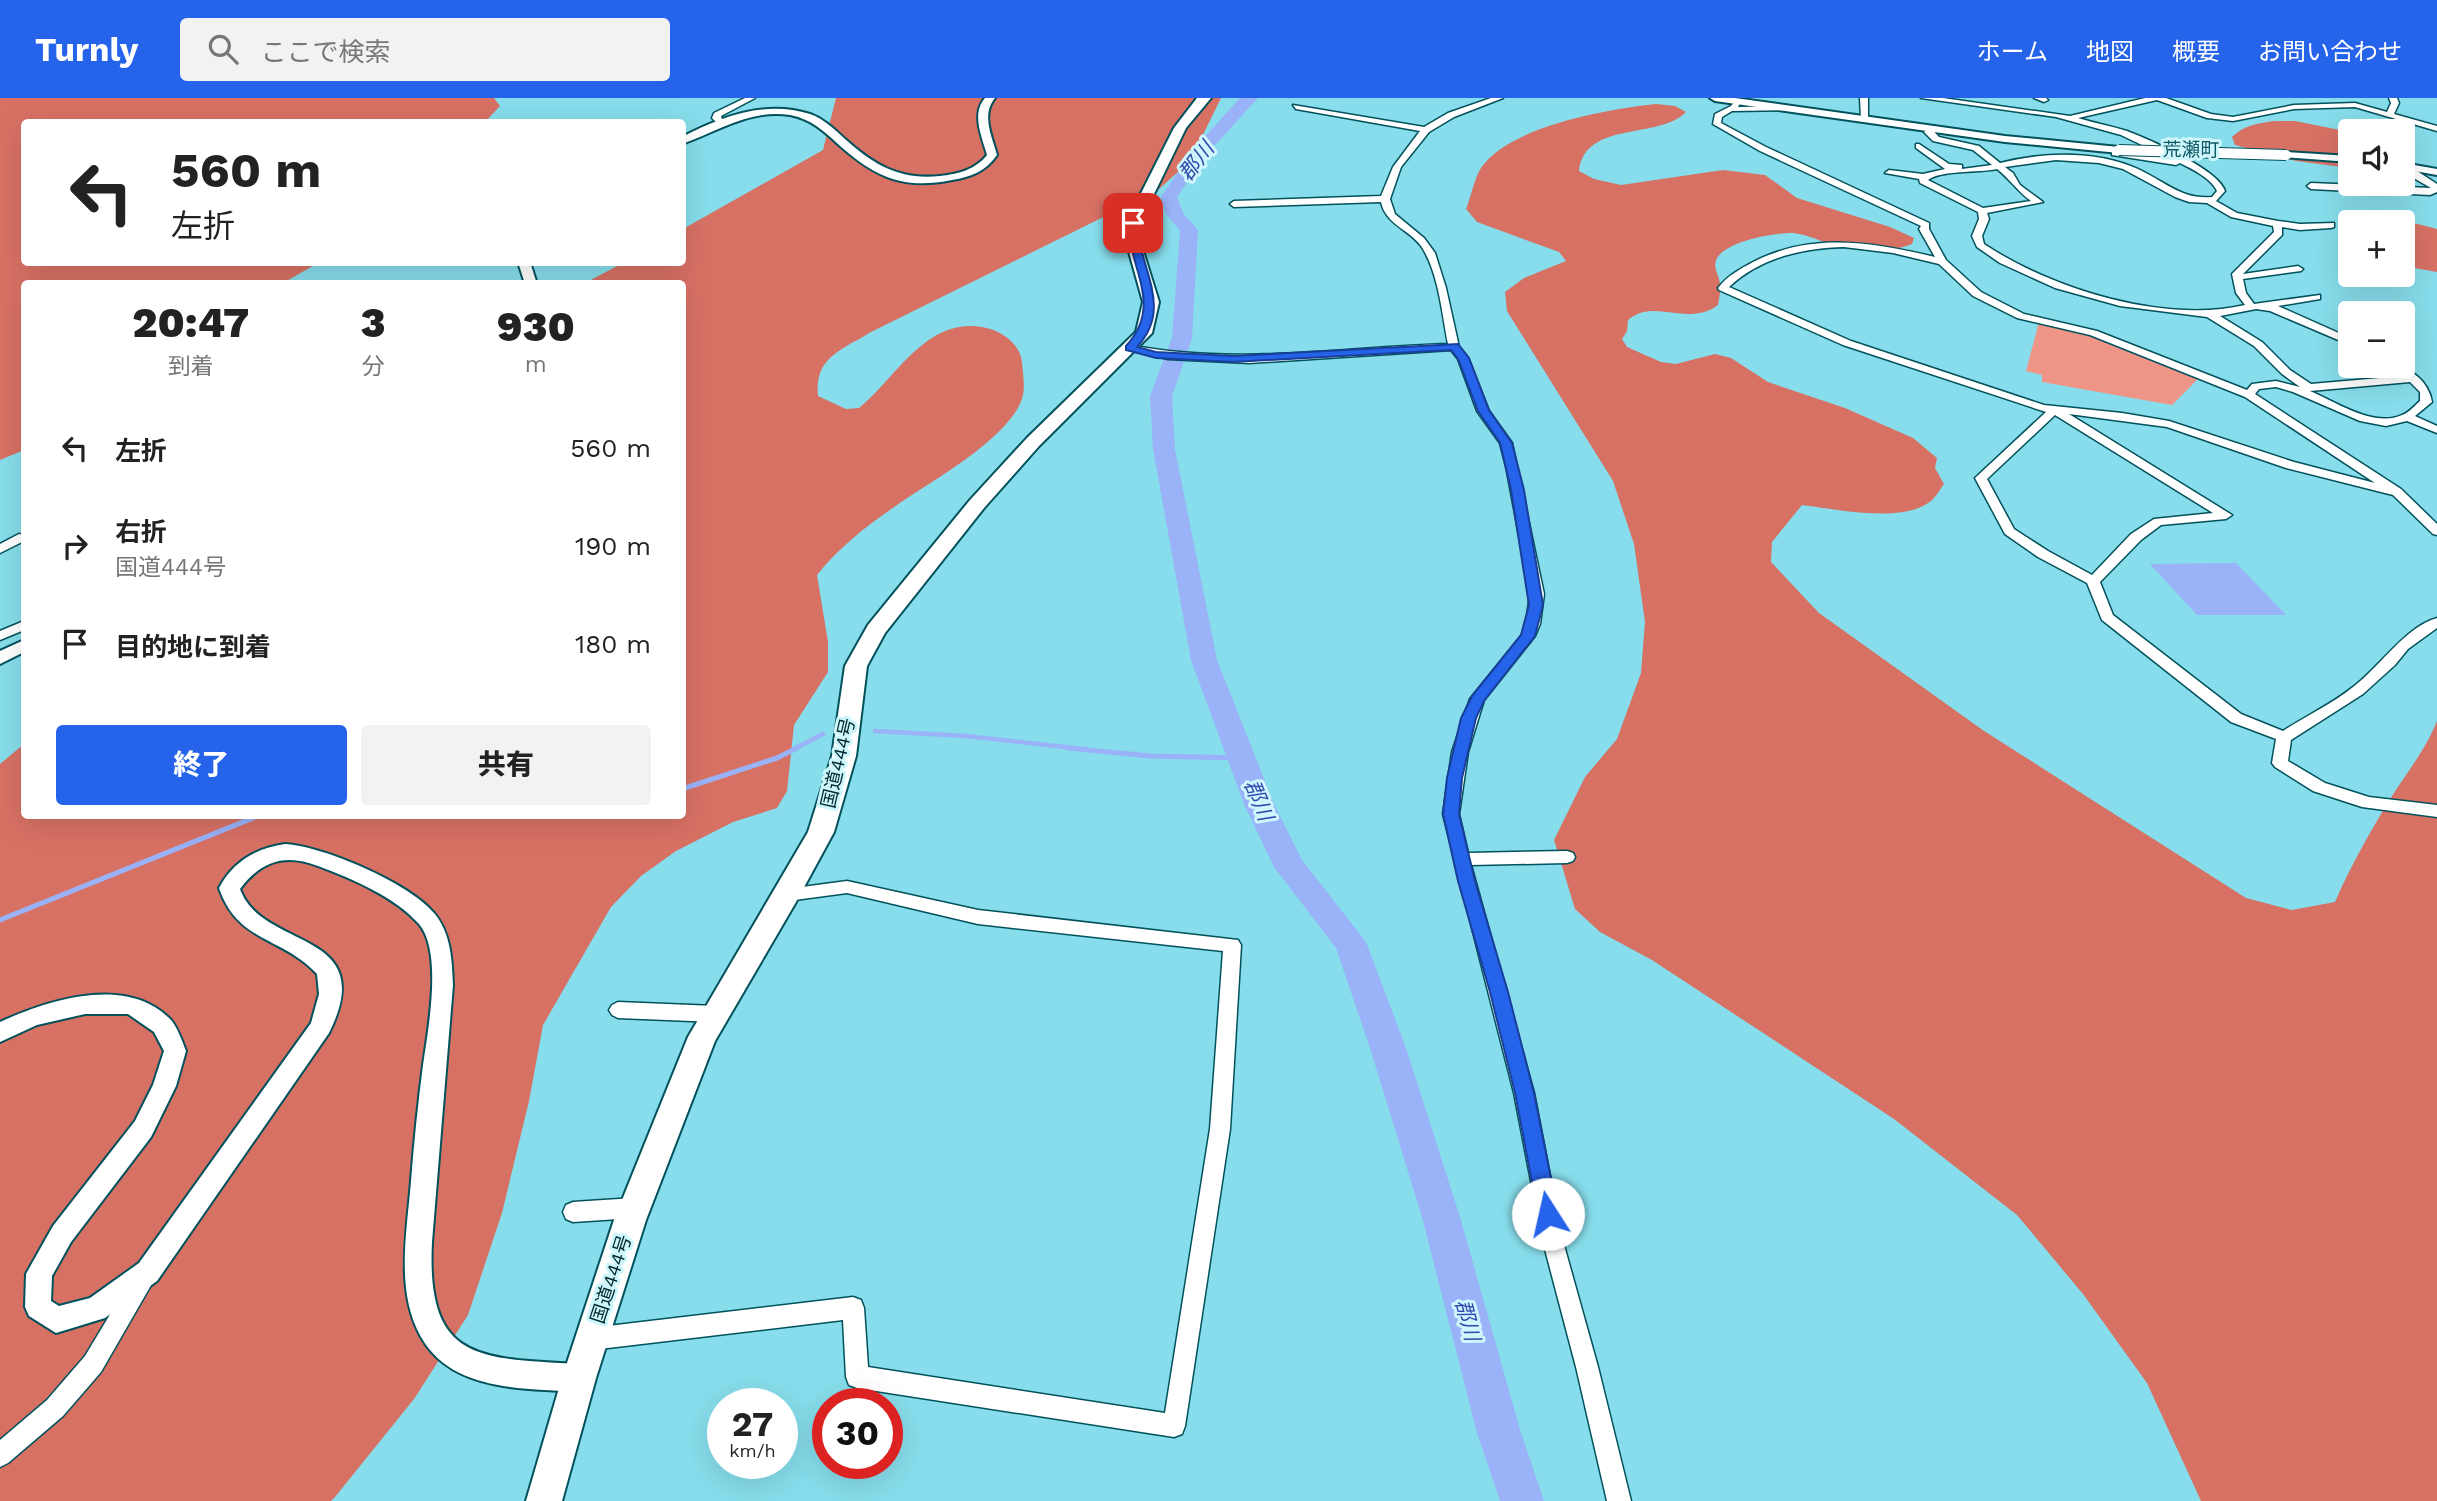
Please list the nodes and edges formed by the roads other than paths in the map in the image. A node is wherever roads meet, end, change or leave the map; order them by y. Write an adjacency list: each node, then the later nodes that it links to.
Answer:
1 (749, 98): 17 (street)
2 (990, 98): 17 (street)
3 (1205, 98): 50 (highway, 国道444号)
4 (1499, 98): 20 (street)
5 (1715, 98): 11 (street)
6 (1864, 98): 16 (street)
7 (1925, 98): 14 (street)
8 (2157, 98): 13 (street); 15 (street)
9 (2393, 98): 13 (street)
10 (2039, 99): 14 (street)
11 (1734, 105): 16 (street); 42 (street)
12 (1296, 107): 20 (street)
13 (2390, 114): 19 (street)
14 (2056, 115): 15 (street)
15 (2072, 118): 25 (street)
16 (1865, 119): 18 (street)
17 (720, 121): 21 (street)
18 (1930, 129): 23 (street); 26 (street)
19 (2437, 129)
20 (1426, 130): 36 (street)
21 (686, 139)
22 (1919, 146): 28 (street)
23 (2094, 148): 24 (street, bridge); 25 (street)
24 (2338, 159)
25 (2189, 164): 37 (street)
26 (2000, 166): 28 (street); 37 (street); 39 (street)
27 (2415, 169): 29 (street)
28 (1973, 171): 32 (street)
29 (2437, 172)
30 (1889, 173): 32 (street)
31 (2415, 174): 35 (street)
32 (1924, 177): 39 (street)
33 (2311, 186): 34 (street)
34 (2338, 187)
35 (2415, 191)
36 (1383, 198): 38 (street); 49 (street)
37 (2210, 201): 40 (street)
38 (1234, 204)
39 (1982, 211): 47 (street)
40 (2277, 224): 41 (street); 44 (street)
41 (2331, 225)
42 (1942, 262): 52 (street); 53 (street)
43 (2298, 269): 44 (street)
44 (2239, 277): 46 (street)
45 (2316, 297): 46 (street)
46 (2257, 307): 47 (street); 48 (street)
47 (2211, 315): 51 (street)
48 (2338, 336)
49 (1454, 347): 50 (street); 69 (street)
50 (1130, 348): 70 (highway, 国道444号)
51 (2413, 378): 54 (street)
52 (2249, 395): 54 (street); 56 (street)
53 (2054, 410): 56 (street); 60 (street); 60 (street)
54 (2407, 417): 55 (street)
55 (2437, 430)
56 (2397, 492): 57 (street)
57 (2437, 531)
58 (19, 538): 59 (street)
59 (0, 548)
60 (2093, 581): 66 (street)
61 (2437, 622): 66 (street)
62 (21, 626): 63 (street)
63 (0, 636)
64 (21, 646): 65 (street)
65 (0, 657)
66 (2284, 737): 67 (street)
67 (2437, 811)
68 (1567, 858): 69 (street)
69 (1462, 859): 81 (street)
70 (787, 895): 72 (highway, 国道444号); 77 (street)
71 (618, 1010): 72 (street)
72 (716, 1014): 74 (highway, 国道444号)
73 (0, 1033): 76 (street)
74 (634, 1208): 75 (street); 77 (highway, 国道444号)
75 (573, 1212)
76 (148, 1272): 78 (street); 79 (street)
77 (591, 1339): 78 (highway, 国道444号)
78 (579, 1378): 80 (highway, 国道444号)
79 (0, 1455)
80 (544, 1501)
81 (1619, 1501)

